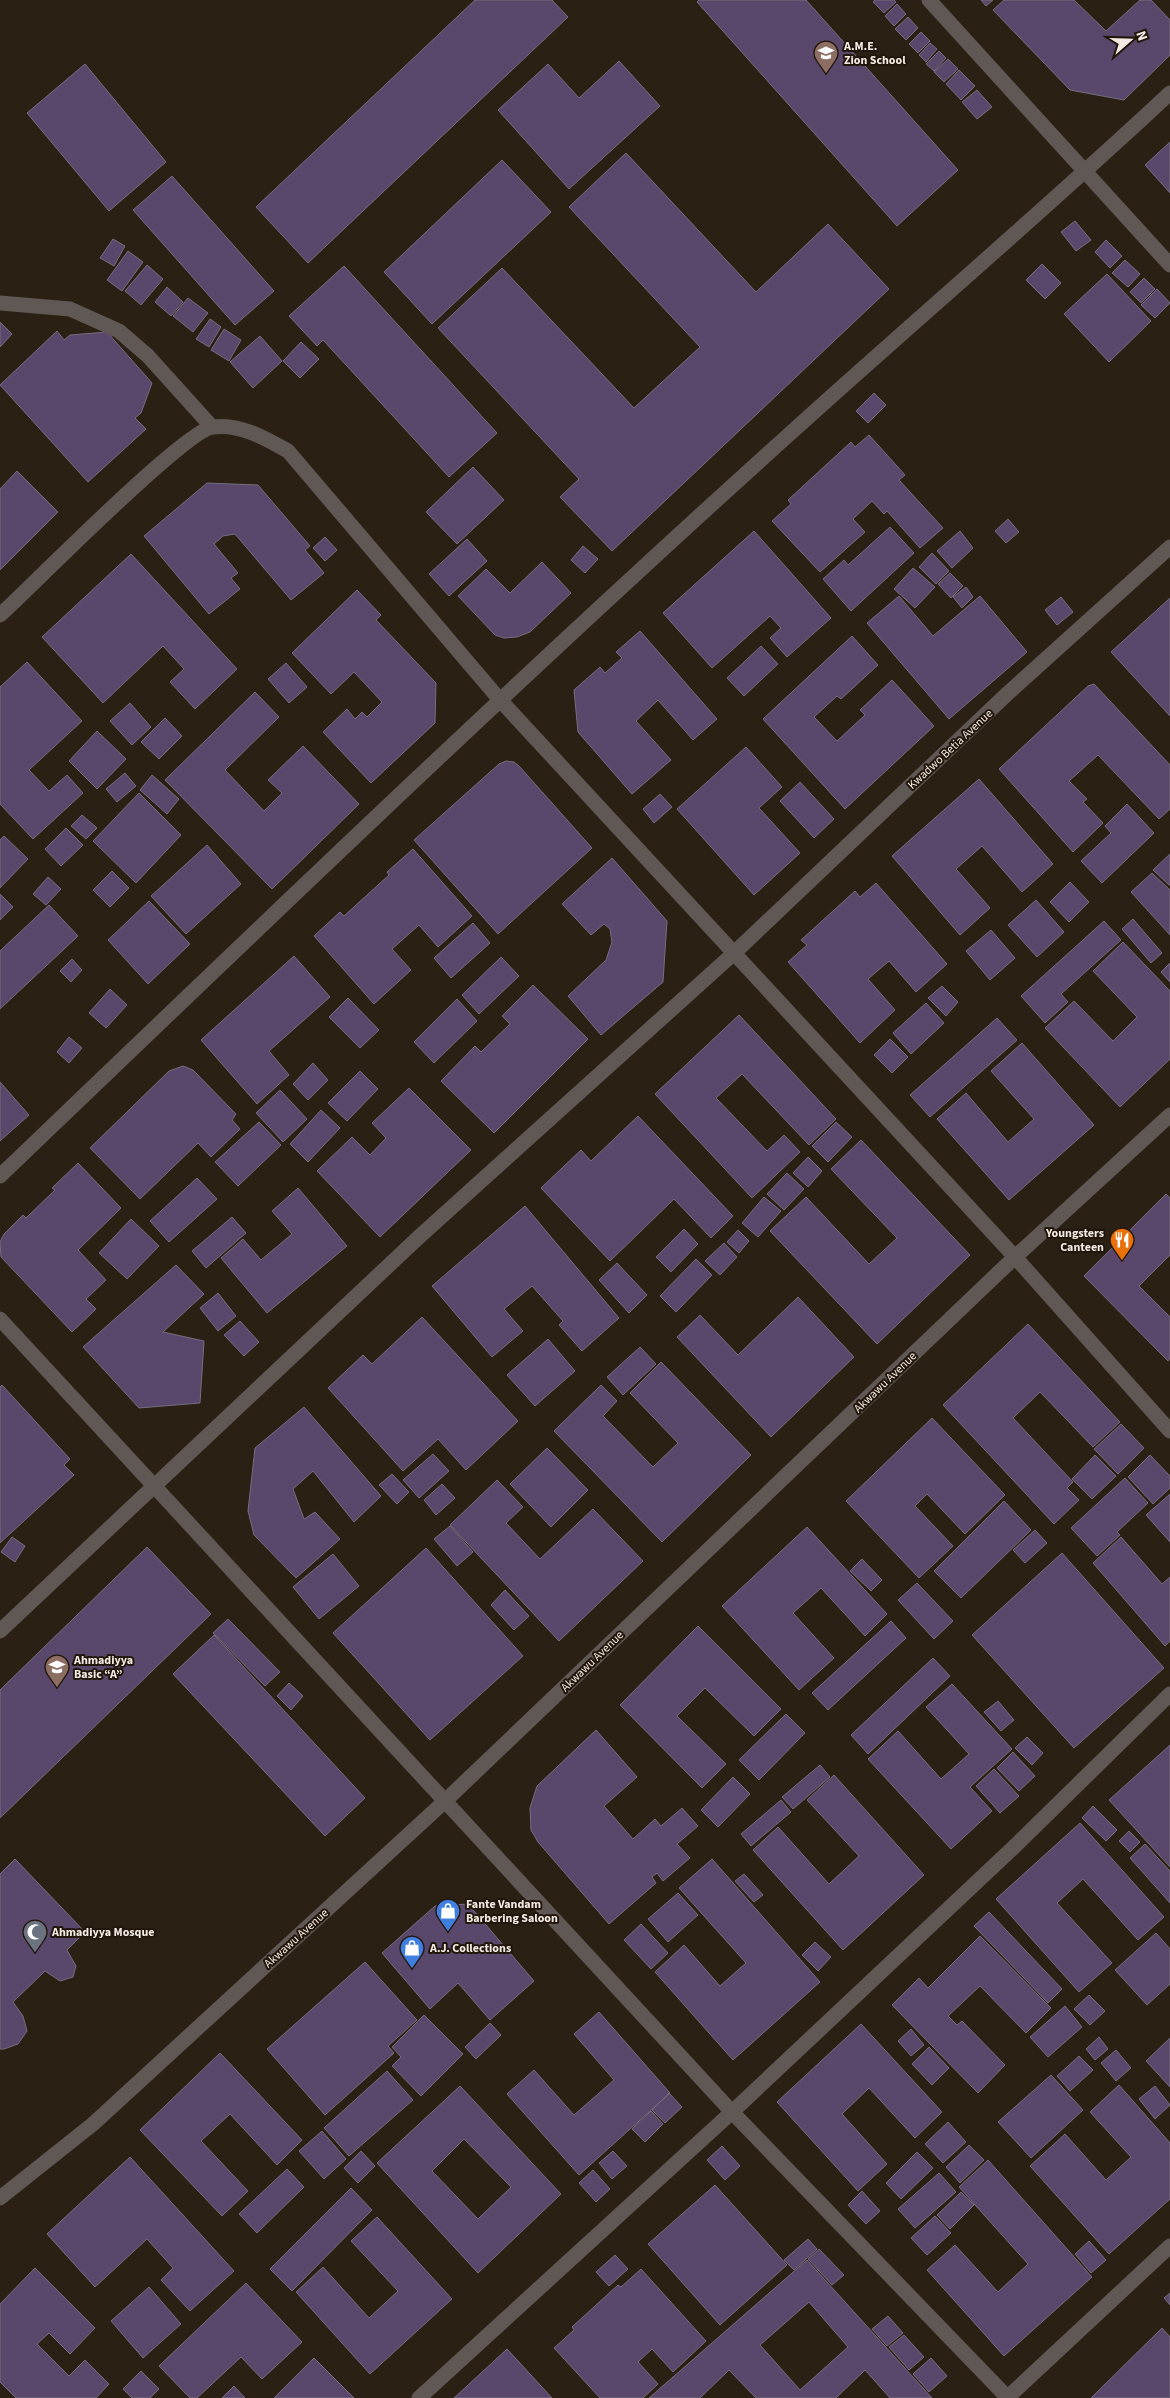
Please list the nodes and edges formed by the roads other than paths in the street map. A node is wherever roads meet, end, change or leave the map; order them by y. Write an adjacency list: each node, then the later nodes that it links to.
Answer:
1 (929, 0): 3 (street)
2 (1170, 93): 3 (street)
3 (1085, 173): 4 (street); 9 (street)
4 (1170, 265)
5 (0, 303): 6 (street)
6 (212, 427): 8 (street); 9 (street)
7 (1170, 547): 10 (street, Kwadwo Betia Avenue)
8 (0, 616)
9 (500, 700): 10 (street); 12 (street)
10 (733, 954): 13 (street); 16 (street, Kwadwo Betia Avenue)
11 (1170, 1114): 13 (street, Akwawu Avenue)
12 (0, 1176)
13 (1015, 1257): 15 (street); 19 (street, Akwawu Avenue)
14 (0, 1319): 16 (street)
15 (1170, 1431)
16 (154, 1486): 17 (street, Kwadwo Betia Avenue); 19 (street)
17 (0, 1631)
18 (1170, 1694): 20 (street)
19 (444, 1802): 20 (street); 21 (street, Akwawu Avenue)
20 (732, 2112): 23 (street); 24 (street)
21 (1, 2198)
22 (1170, 2246): 24 (street)
23 (419, 2398)
24 (1007, 2398)

